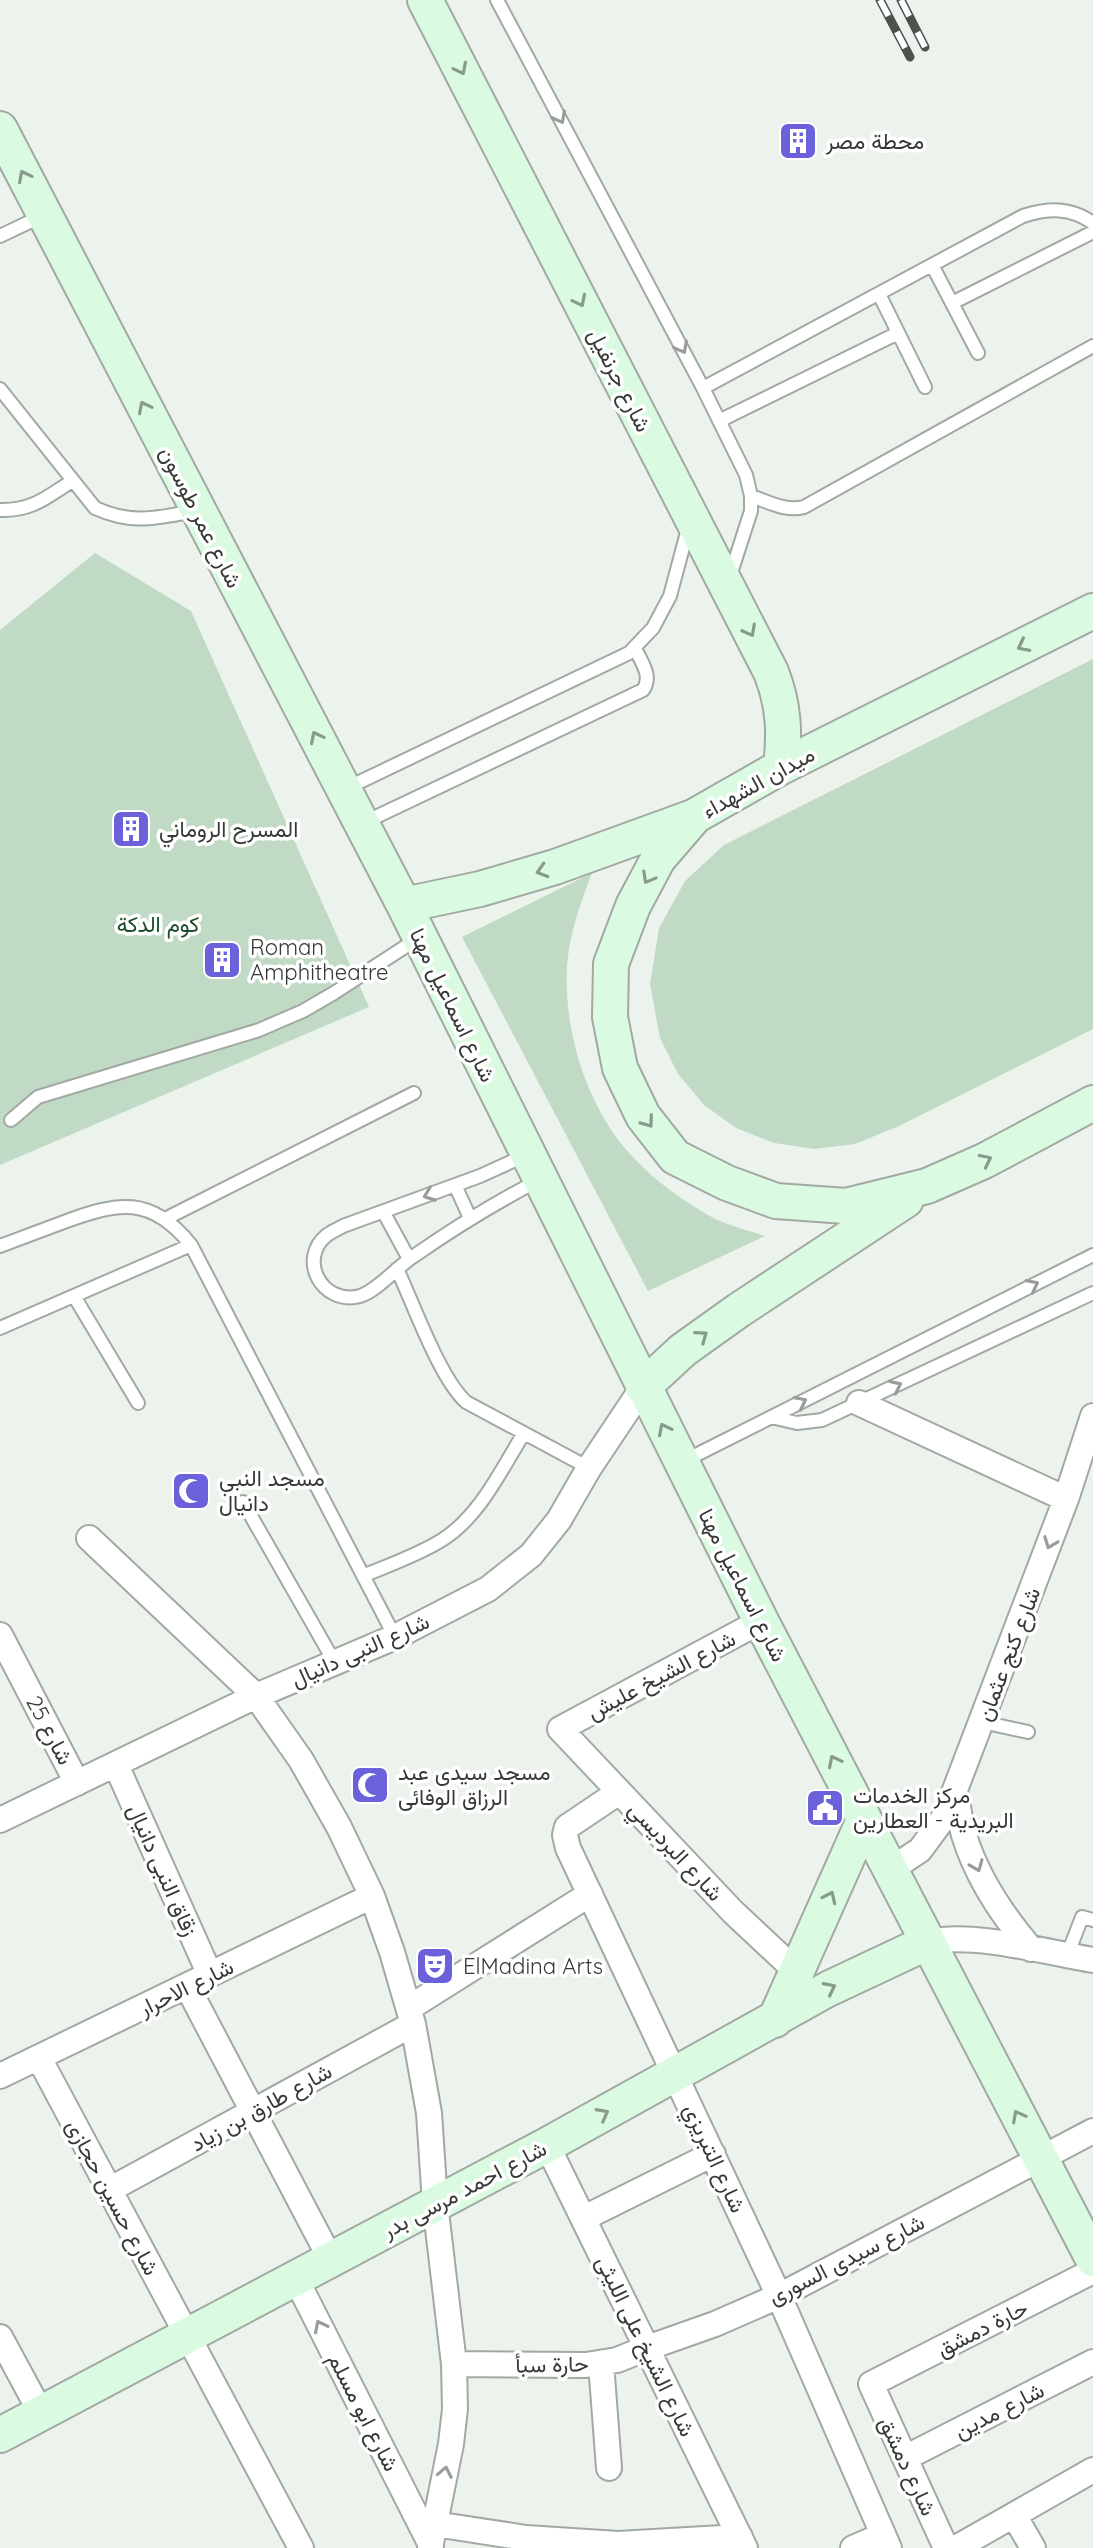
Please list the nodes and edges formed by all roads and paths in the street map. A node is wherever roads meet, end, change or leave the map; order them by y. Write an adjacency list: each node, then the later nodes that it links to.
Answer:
1 (425, 0): 22 (main road, شارع جرنفيل, one-way to 22)
2 (497, 0): 15 (lane, one-way to 15)
3 (0, 129): 4 (main road, شارع عمر طوسون, one-way to 3)
4 (44, 215): 7 (lane); 21 (main road, شارع عمر طوسون, one-way to 4)
5 (1093, 223): 8 (lane)
6 (1093, 232): 10 (lane)
7 (0, 236)
8 (932, 265): 9 (lane); 10 (lane)
9 (879, 294): 11 (lane); 15 (lane)
10 (952, 303): 13 (lane)
11 (898, 333): 14 (lane); 17 (lane)
12 (1093, 346): 19 (lane)
13 (978, 353)
14 (925, 387)
15 (703, 388): 17 (lane)
16 (0, 389): 18 (lane)
17 (719, 421): 19 (lane)
18 (72, 481): 20 (lane); 21 (lane)
19 (751, 496): 23 (lane)
20 (0, 510)
21 (198, 511): 27 (main road, شارع عمر طوسون, one-way to 21)
22 (691, 518): 23 (main road, شارع جرنفيل); 25 (lane)
23 (726, 587): 26 (main road, شارع جرنفيل, one-way to 26)
24 (1093, 611): 26 (main road, ميدان الشهداء, one-way to 26)
25 (635, 648): 27 (lane); 29 (lane)
26 (781, 767): 28 (main road, ميدان الشهداء)
27 (343, 790): 29 (main road, شارع عمر طوسون)
28 (695, 816): 30 (main road, one-way to 30); 37 (main road, ميدان الشهداء, one-way to 37)
29 (361, 824): 30 (main road, شارع عمر طوسون)
30 (404, 905): 31 (main road, شارع اسماعيل مهنا)
31 (419, 937): 34 (lane); 35 (main road, شارع اسماعيل مهنا)
32 (414, 1093): 40 (lane)
33 (1088, 1111): 37 (main road, ميدان الشهداء, one-way to 33)
34 (11, 1120)
35 (534, 1167): 36 (lane); 39 (lane); 49 (main road, شارع اسماعيل مهنا)
36 (455, 1185): 38 (lane, one-way to 38); 39 (lane)
37 (927, 1186): 49 (main road, one-way to 37)
38 (384, 1213): 44 (lane); 45 (lane)
39 (470, 1218): 44 (lane)
40 (165, 1219): 41 (lane); 42 (lane)
41 (191, 1245): 47 (lane); 60 (lane)
42 (0, 1246)
43 (1093, 1255): 53 (lane, one-way to 43)
44 (409, 1259): 45 (lane)
45 (397, 1269): 54 (lane)
46 (1093, 1293): 51 (lane, one-way to 46)
47 (74, 1296): 48 (lane); 50 (lane)
48 (0, 1328)
49 (643, 1387): 55 (main road, شارع اسماعيل مهنا, one-way to 49); 56 (street, شارع النبى دانيال)
50 (138, 1403)
51 (859, 1403): 53 (lane); 57 (street)
52 (1093, 1416): 57 (street, شارع كنج عثمان)
53 (771, 1417): 55 (lane)
54 (524, 1433): 56 (lane); 60 (lane)
55 (681, 1462): 61 (main road, شارع اسماعيل مهنا)
56 (589, 1468): 63 (street, شارع النبى دانيال)
57 (1066, 1499): 66 (street, شارع كنج عثمان, one-way to 66)
58 (243, 1502): 64 (lane)
59 (89, 1538): 65 (street)
60 (363, 1576): 63 (lane)
61 (761, 1621): 67 (street, شارع الشيخ عليش); 74 (main road, شارع اسماعيل مهنا, one-way to 61)
62 (0, 1635): 70 (street, شارع 25)
63 (395, 1637): 64 (street, شارع النبى دانيال)
64 (335, 1663): 65 (street, شارع النبى دانيال)
65 (256, 1696): 69 (street, شارع النبى دانيال); 77 (street)
66 (982, 1722): 68 (lane); 71 (street, شارع كنج عثمان)
67 (560, 1729): 72 (street, شارع البرديسي)
68 (1028, 1732)
69 (116, 1765): 70 (street, شارع النبى دانيال); 84 (street, زقاق النبى دانيال)
70 (77, 1783): 73 (street, شارع النبى دانيال)
71 (955, 1791): 75 (street, شارع كنج عثمان); 80 (street, one-way to 80)
72 (619, 1792): 76 (street, شارع التبريزي); 83 (street, شارع البرديسي)
73 (0, 1820)
74 (864, 1820): 75 (main road, شارع اسماعيل مهنا); 83 (main road, one-way to 74)
75 (890, 1870): 79 (main road, شارع اسماعيل مهنا)
76 (590, 1894): 86 (street, شارع طارق بن زياد); 89 (street, شارع التبريزي)
77 (372, 1896): 84 (street, شارع الاحرار); 86 (street)
78 (1093, 1920): 81 (lane)
79 (928, 1942): 80 (street); 87 (main road, شارع احمد مرسى بدر, one-way to 79); 95 (main road, شارع اسماعيل مهنا, one-way to 79)
80 (1031, 1949): 81 (street)
81 (1067, 1956): 82 (street)
82 (1093, 1961)
83 (795, 1970): 87 (main road)
84 (210, 1975): 85 (street, شارع الاحرار)
85 (187, 1986): 88 (street, شارع الاحرار); 91 (street)
86 (411, 2016): 91 (street, شارع طارق بن زياد); 97 (street)
87 (775, 2020): 89 (main road, شارع احمد مرسى بدر)
88 (39, 2058): 90 (street, شارع الاحرار); 96 (street, شارع حسين حجازى)
89 (677, 2074): 93 (main road, شارع احمد مرسى بدر, one-way to 89); 94 (street, شارع التبريزي)
90 (0, 2076)
91 (253, 2111): 96 (street, شارع طارق بن زياد); 100 (street)
92 (1093, 2131): 95 (street, شارع سيدى السورى)
93 (547, 2145): 97 (main road, شارع احمد مرسى بدر); 98 (street, شارع الشيخ على الليثى)
94 (713, 2154): 98 (street); 102 (street, شارع التبريزي)
95 (1040, 2158): 99 (main road, شارع اسماعيل مهنا); 102 (street, شارع سيدى السورى)
96 (109, 2190): 104 (street, شارع حسين حجازى)
97 (435, 2203): 100 (main road, شارع احمد مرسى بدر); 108 (street)
98 (584, 2218): 105 (street, شارع الشيخ على الليثى)
99 (1091, 2255): 109 (street, حارة دمشق)
100 (331, 2260): 101 (main road, شارع احمد مرسى بدر)
101 (296, 2279): 104 (main road, شارع احمد مرسى بدر); 116 (street, شارع ابو مسلم, one-way to 101)
102 (779, 2296): 105 (street, شارع سيدى السورى); 117 (street, شارع التبريزي)
103 (0, 2337): 110 (street)
104 (187, 2337): 110 (main road, شارع احمد مرسى بدر); 120 (street, شارع حسين حجازى)
105 (647, 2348): 107 (street, حارة سبأ); 118 (street, شارع الشيخ على الليثى)
106 (1093, 2362): 112 (street, شارع مدين)
107 (601, 2363): 108 (street, حارة سبأ); 113 (street)
108 (454, 2364): 116 (street, one-way to 108)
109 (871, 2384): 112 (street, شارع دمشق)
110 (41, 2413): 111 (main road, شارع احمد مرسى بدر)
111 (0, 2435)
112 (905, 2458): 122 (street, شارع دمشق)
113 (609, 2468)
114 (1093, 2470): 115 (street)
115 (1014, 2515): 123 (street); 124 (street)
116 (432, 2539): 119 (street)
117 (886, 2541): 121 (street)
118 (742, 2543): 119 (street)
119 (618, 2546)
120 (301, 2548)
121 (853, 2548)
122 (946, 2548)
123 (956, 2548)
124 (1033, 2548)

